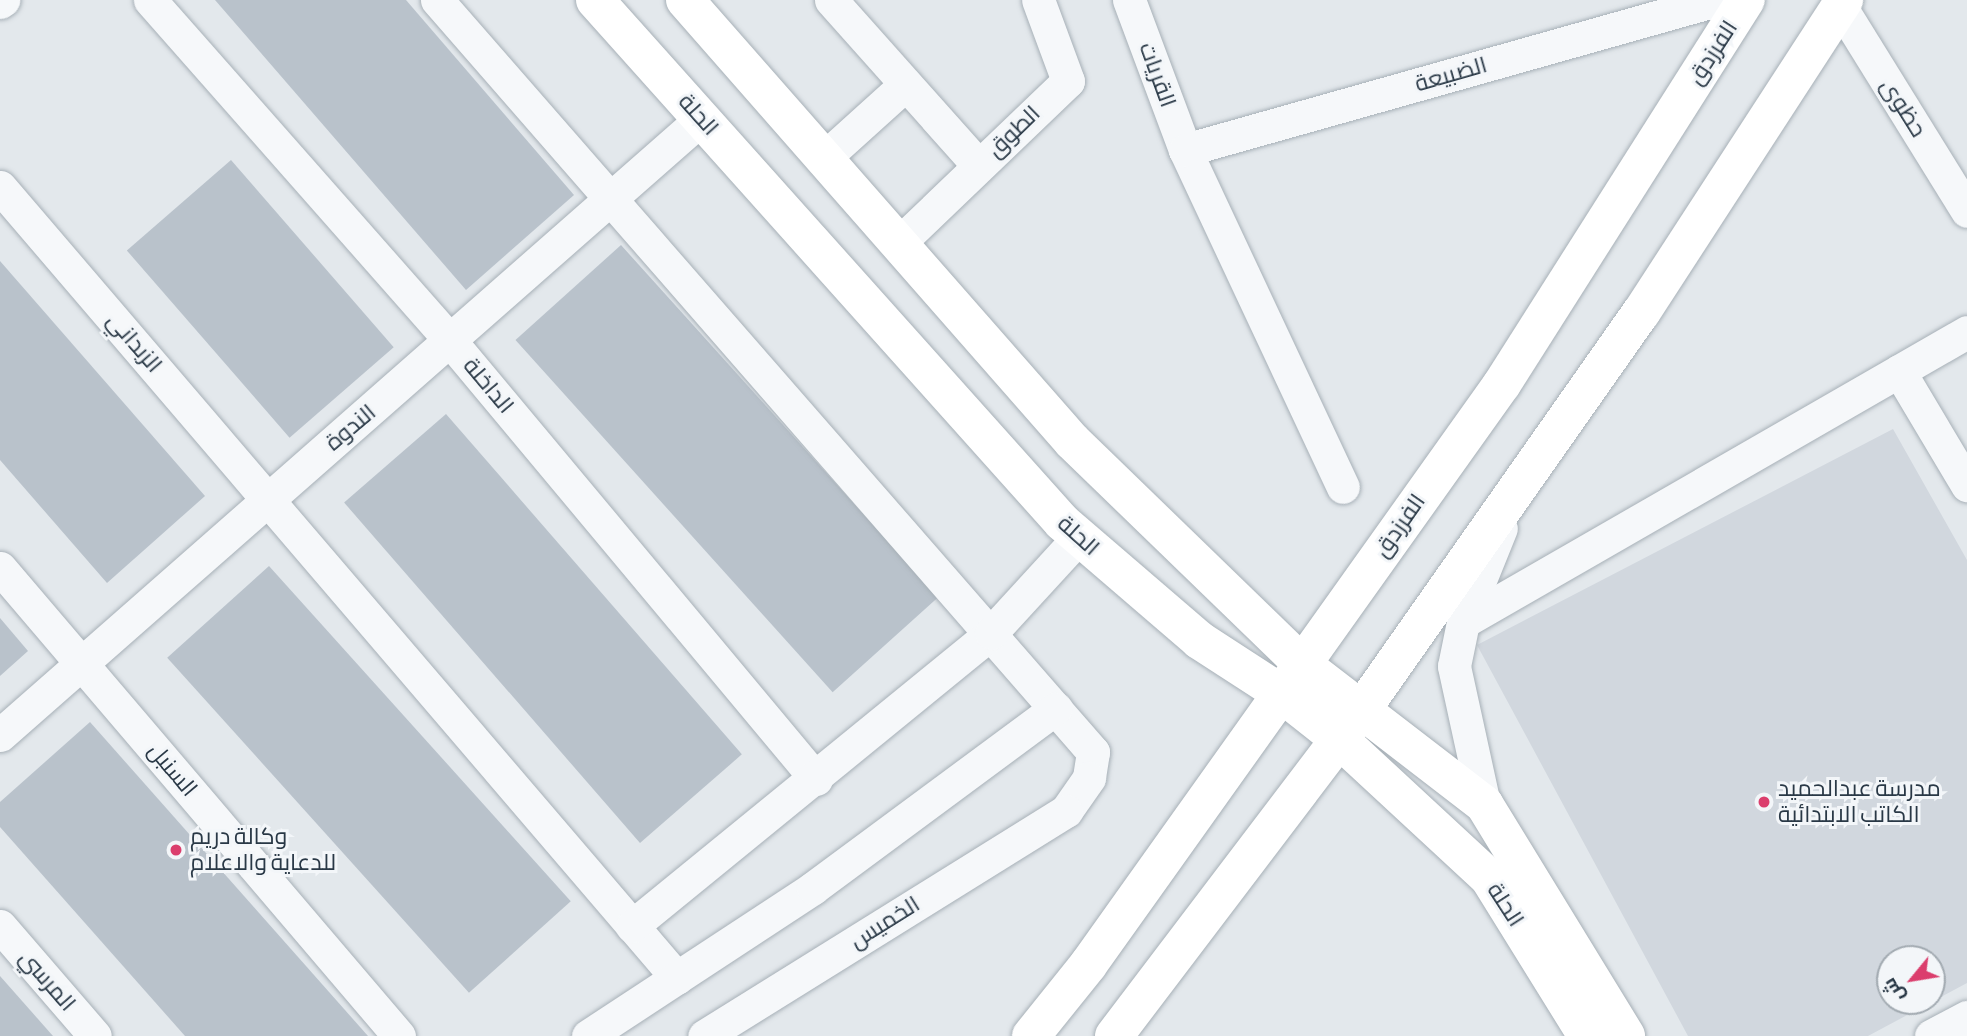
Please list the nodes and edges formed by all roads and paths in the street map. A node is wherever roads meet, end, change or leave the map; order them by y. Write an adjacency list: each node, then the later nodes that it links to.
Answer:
1 (150, 0): 21 (street, الداخلة)
2 (437, 0): 17 (street)
3 (595, 0): 12 (main road, الحلة)
4 (685, 0): 14 (main road, الحلة)
5 (831, 0): 11 (street)
6 (1038, 0): 15 (street, الطوق)
7 (1129, 0): 13 (street, القريات)
8 (1717, 0): 13 (street, الضبيعة)
9 (1746, 0): 32 (main road, الفرزدق)
10 (1842, 3): 18 (street, حظوى); 25 (main road)
11 (906, 84): 14 (street); 15 (street)
12 (701, 119): 17 (street, الندوة); 27 (main road, الحلة)
13 (1185, 150): 24 (street, القريات)
14 (824, 158): 19 (main road, الحلة)
15 (979, 166): 19 (street, الطوق)
16 (0, 187): 26 (street, الزبداني)
17 (613, 199): 21 (street, الندوة); 30 (street)
18 (1967, 211)
19 (899, 243): 32 (main road, الحلة)
20 (1967, 332): 22 (street)
21 (452, 343): 26 (street, الندوة); 37 (street, الداخلة)
22 (1899, 371): 23 (street); 29 (street)
23 (1967, 485)
24 (1343, 487)
25 (1517, 489): 29 (street); 34 (main road)
26 (268, 498): 31 (street, الندوة); 40 (street, الزبداني)
27 (1079, 537): 30 (street); 32 (main road, الحلة)
28 (0, 568): 31 (street, السنبل)
29 (1463, 622): 38 (street)
30 (992, 633): 33 (street); 37 (street)
31 (81, 664): 35 (street, الندوة); 44 (street, السنبل)
32 (1292, 679): 34 (main road, الحلة); 36 (main road, الحلة); 47 (main road, الفرزدق)
33 (1056, 708): 41 (street); 46 (street, الخميس)
34 (1363, 708): 36 (main road); 38 (main road, الحلة)
35 (0, 735)
36 (1339, 739): 48 (main road); 49 (main road, الحلة)
37 (816, 779): 40 (street)
38 (1484, 804): 50 (main road, الحلة)
39 (0, 926): 43 (street, المرسي)
40 (632, 926): 41 (street, الزبداني)
41 (677, 978): 45 (street)
42 (1967, 1017): 51 (street)
43 (95, 1036)
44 (399, 1036)
45 (588, 1036)
46 (704, 1036)
47 (1031, 1036)
48 (1114, 1036)
49 (1587, 1036)
50 (1626, 1036)
51 (1931, 1036)

